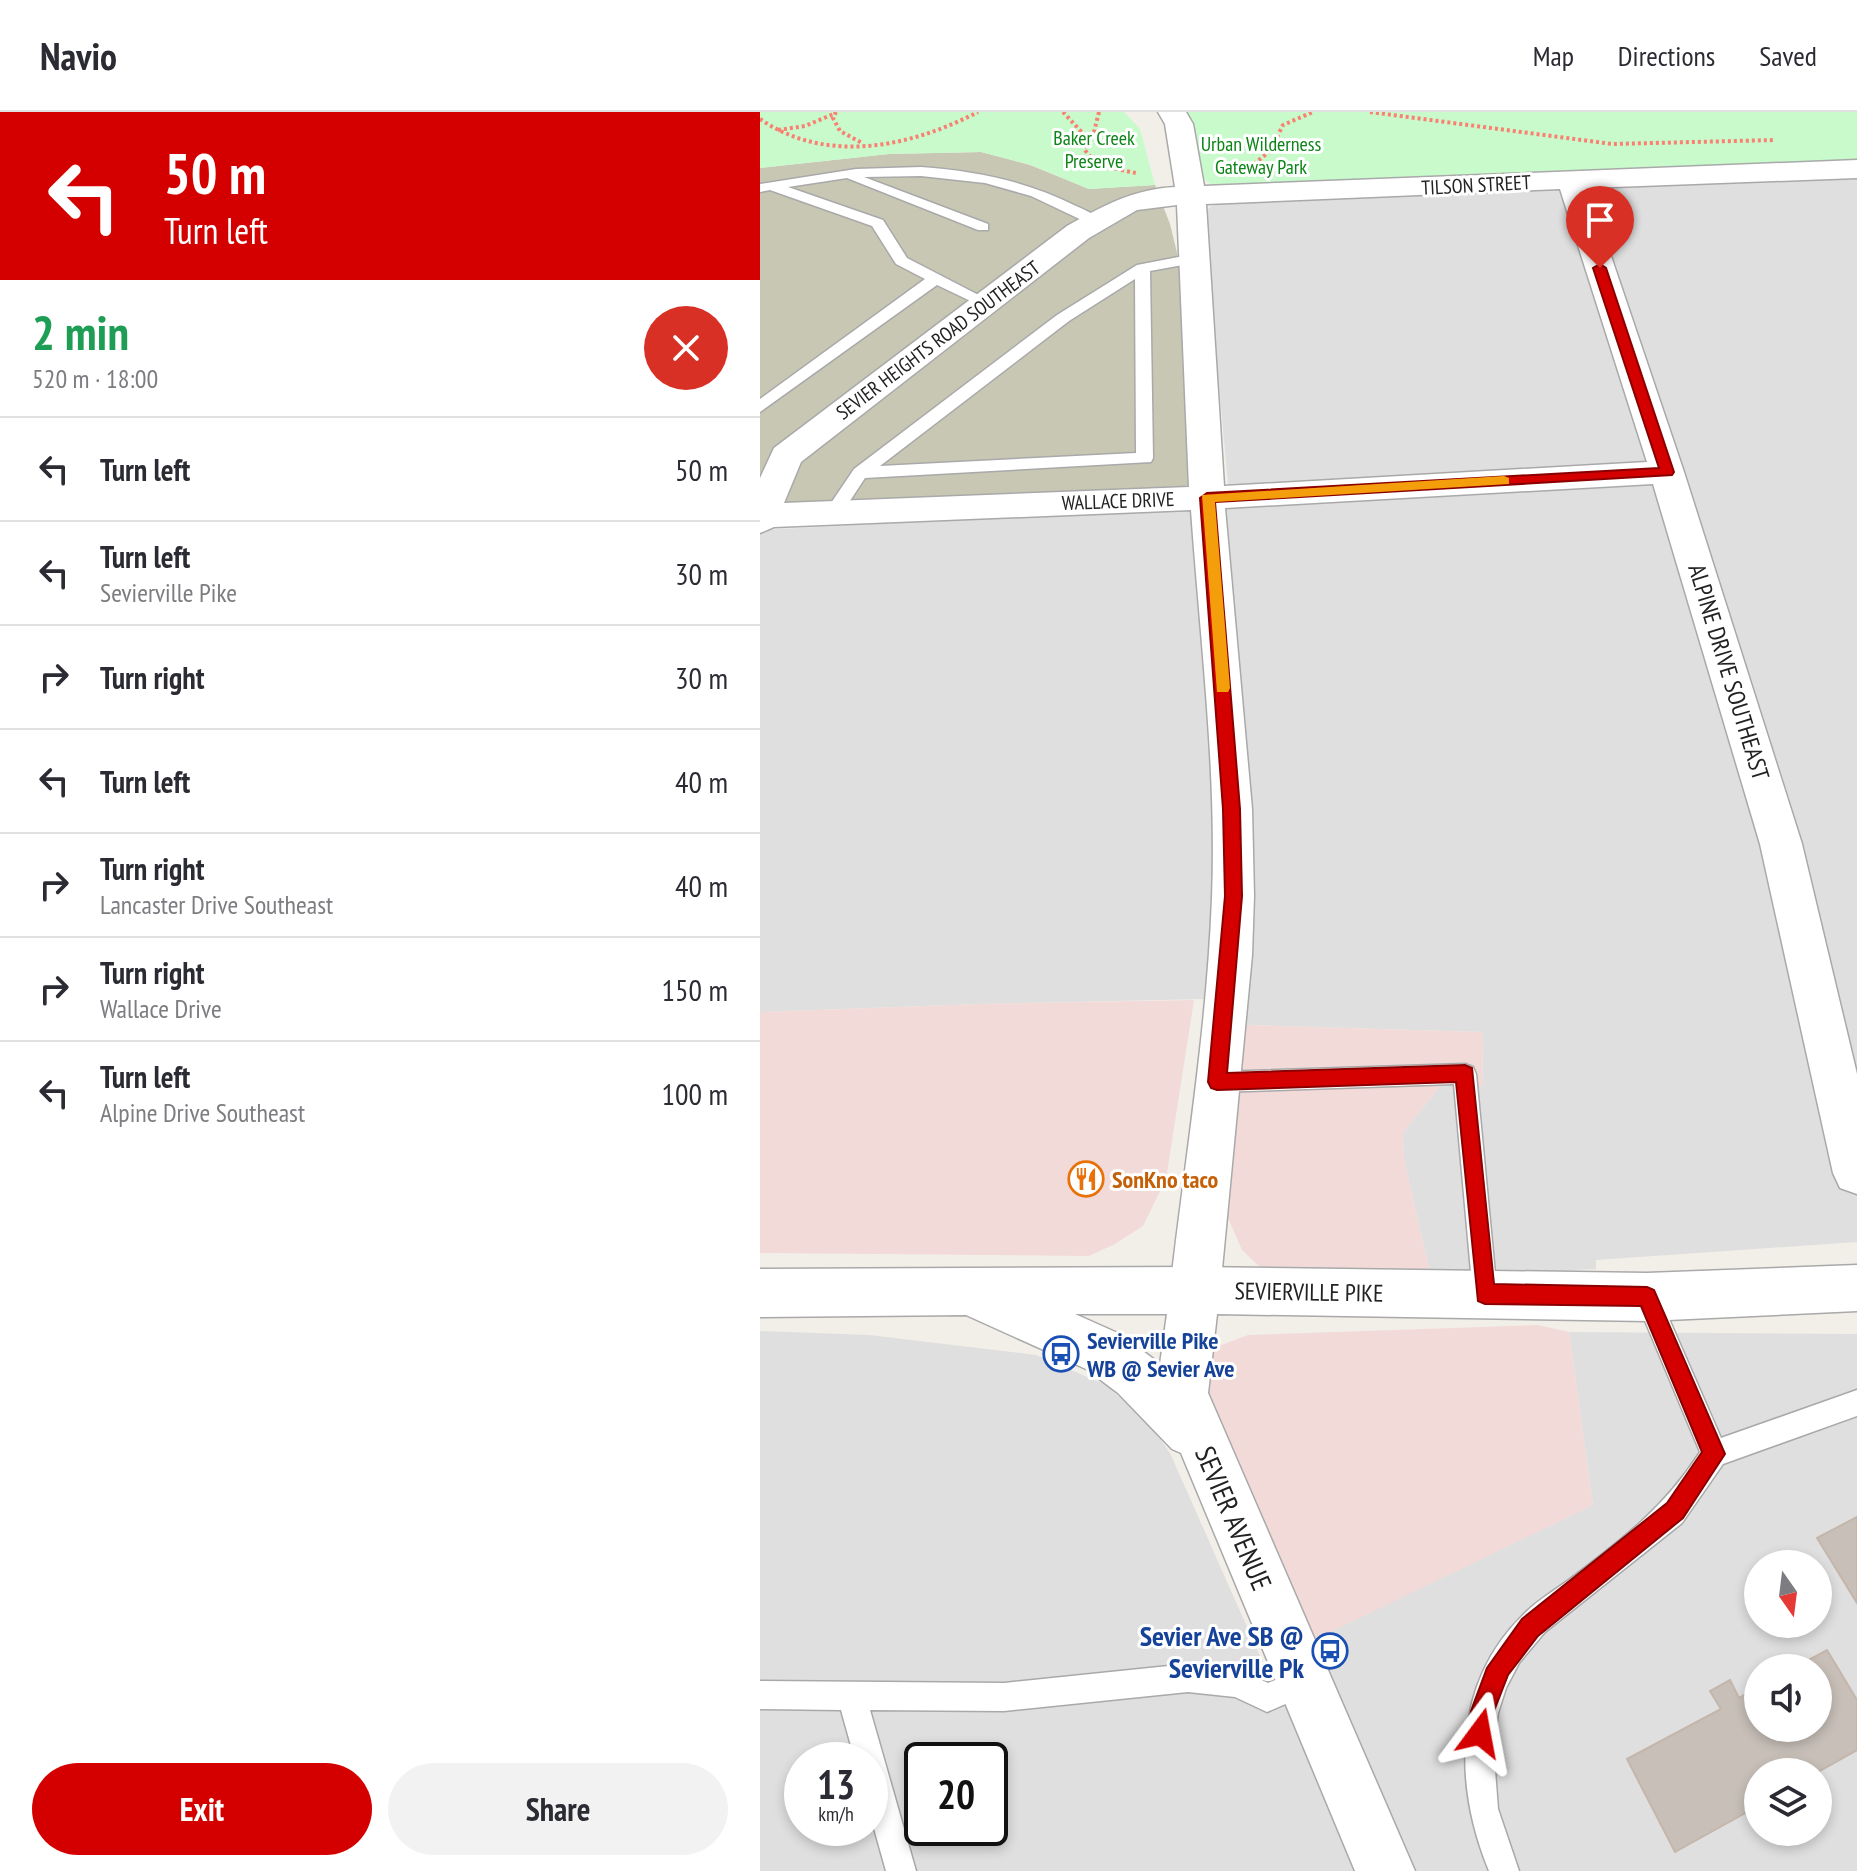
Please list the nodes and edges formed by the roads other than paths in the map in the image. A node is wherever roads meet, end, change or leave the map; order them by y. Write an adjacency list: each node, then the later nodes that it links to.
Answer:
1 (1172, 112): 6 (street, SEVIER AVENUE)
2 (1857, 169): 4 (street, TILSON STREET)
3 (841, 174): 5 (lane); 7 (lane); 8 (lane)
4 (1571, 180): 6 (street, TILSON STREET); 14 (street, ALPINE DRIVE SOUTHEAST)
5 (765, 186): 11 (lane)
6 (1178, 191): 7 (street, SEVIER HEIGHTS ROAD SOUTHEAST); 9 (street, SEVIER AVENUE)
7 (1095, 221): 12 (street, SEVIER HEIGHTS ROAD SOUTHEAST)
8 (983, 227)
9 (1194, 259): 10 (lane); 16 (street, SEVIER AVENUE)
10 (1142, 268): 15 (lane); 15 (lane)
11 (936, 278): 12 (lane); 13 (lane)
12 (986, 303): 18 (street, SEVIER HEIGHTS ROAD SOUTHEAST)
13 (760, 407)
14 (1667, 472): 16 (street, WALLACE DRIVE); 20 (street, ALPINE DRIVE SOUTHEAST)
15 (860, 473): 17 (lane)
16 (1207, 498): 17 (street, WALLACE DRIVE); 19 (street, SEVIER AVENUE)
17 (834, 512): 18 (street, WALLACE DRIVE)
18 (760, 518)
19 (1217, 1082): 22 (street, SEVIER AVENUE); 25 (lane)
20 (1857, 1173)
21 (1857, 1288): 26 (street, SEVIERVILLE PIKE)
22 (1195, 1290): 23 (street, SEVIERVILLE PIKE); 25 (street, SEVIERVILLE PIKE); 28 (street, SEVIER AVENUE)
23 (969, 1292): 24 (street, SEVIERVILLE PIKE); 28 (street)
24 (760, 1293)
25 (1485, 1294): 26 (street, SEVIERVILLE PIKE)
26 (1647, 1297): 29 (lane)
27 (1857, 1403): 29 (lane)
28 (1205, 1449): 30 (street, SEVIER AVENUE)
29 (1714, 1454): 37 (lane)
30 (1303, 1682): 32 (lane); 36 (street, SEVIER AVENUE)
31 (760, 1695): 32 (lane)
32 (851, 1695): 33 (lane)
33 (865, 1742)
34 (888, 1825): 35 (lane)
35 (901, 1871)
36 (1385, 1871)
37 (1504, 1871)

